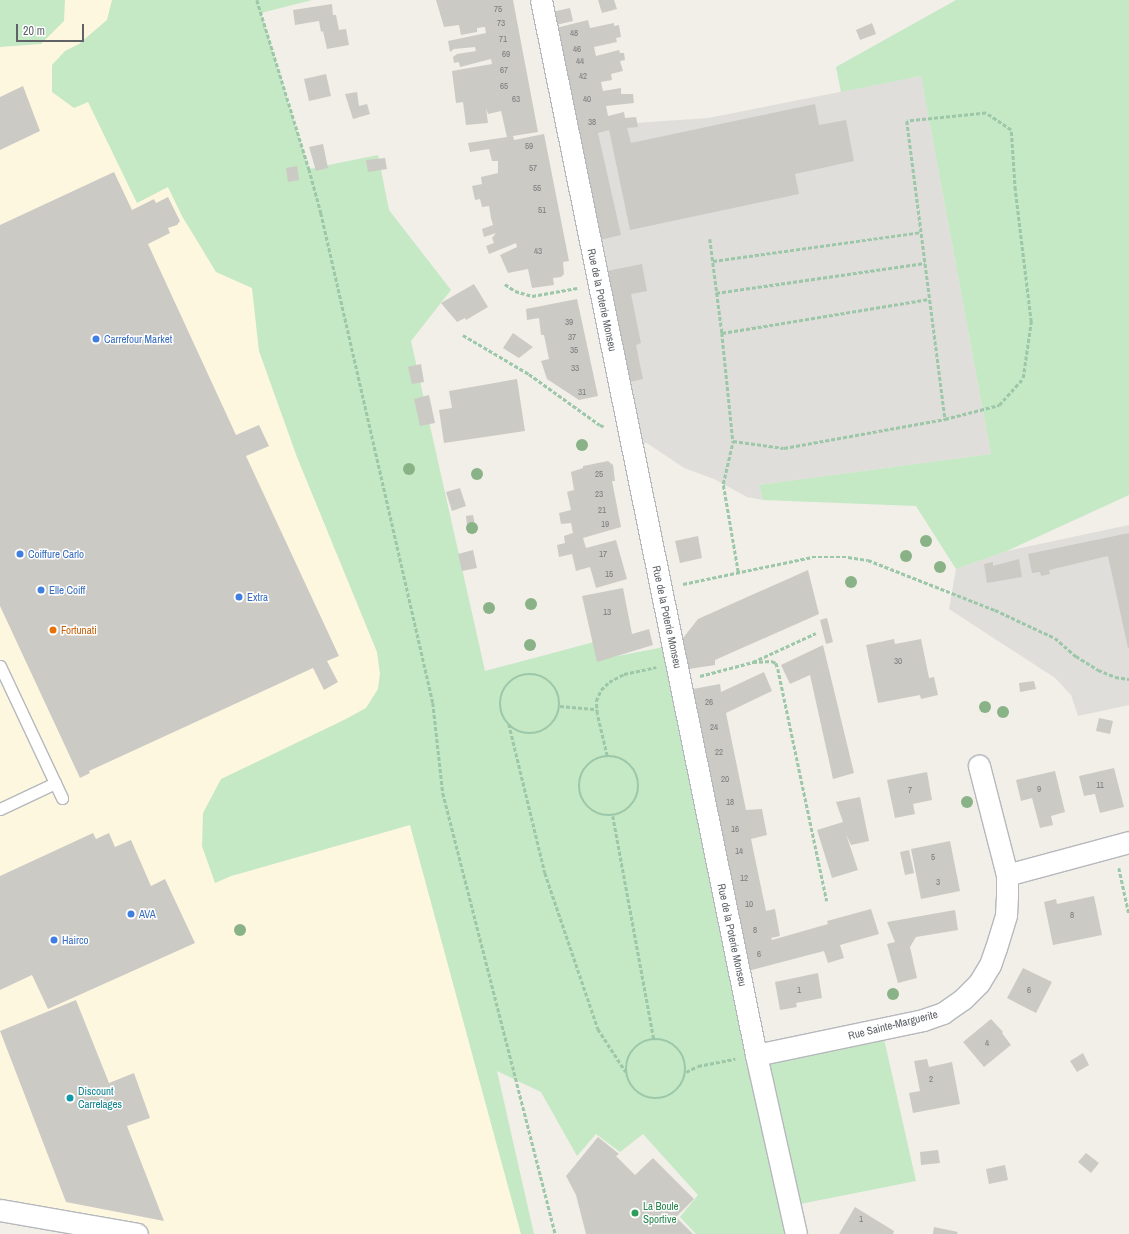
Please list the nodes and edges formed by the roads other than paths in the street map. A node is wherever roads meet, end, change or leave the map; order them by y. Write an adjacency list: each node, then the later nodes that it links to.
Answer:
1 (541, 0): 9 (street, Rue de la Poterie Monseu)
2 (0, 666): 4 (lane)
3 (979, 766): 8 (street, Rue Sainte-Marguerite)
4 (55, 783): 5 (lane); 6 (lane)
5 (62, 798)
6 (0, 809)
7 (1122, 844): 8 (street)
8 (1007, 875): 9 (street, Rue Sainte-Marguerite)
9 (756, 1055): 12 (street, Rue de la Poterie Monseu)
10 (0, 1210): 11 (street)
11 (137, 1234)
12 (796, 1234)

